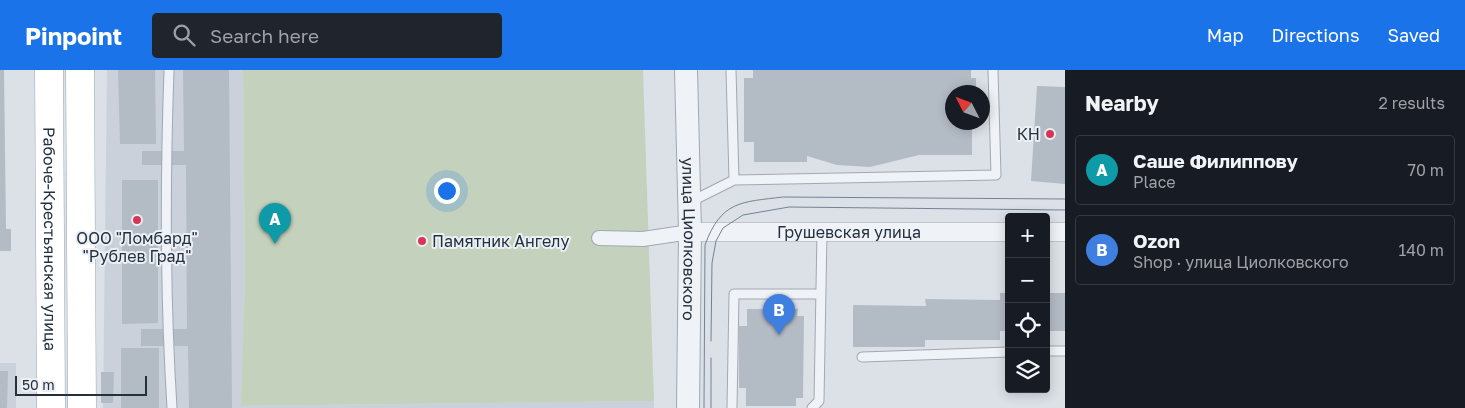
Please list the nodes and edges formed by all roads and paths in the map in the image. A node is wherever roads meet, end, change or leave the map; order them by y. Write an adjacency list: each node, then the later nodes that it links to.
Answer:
1 (49, 70): 20 (main road, Рабоче-Крестьянская улица)
2 (80, 70): 21 (main road, Рабоче-Крестьянская улица)
3 (169, 70): 22 (lane)
4 (686, 70): 8 (street, улица Циолковского)
5 (731, 70): 7 (lane)
6 (993, 70): 7 (lane)
7 (734, 180): 8 (lane)
8 (689, 202): 9 (street, улица Циолковского)
9 (690, 232): 10 (street, Грушевская улица); 14 (street); 23 (street, улица Циолковского)
10 (822, 232): 11 (street, Грушевская улица); 15 (lane)
11 (1005, 232)
12 (1050, 232): 13 (street)
13 (1065, 232)
14 (599, 238)
15 (821, 294): 24 (lane); 25 (lane)
16 (1050, 351): 17 (lane)
17 (1065, 351)
18 (1005, 352): 19 (lane)
19 (862, 357)
20 (51, 408)
21 (82, 408)
22 (172, 408)
23 (688, 408)
24 (732, 408)
25 (812, 408)

